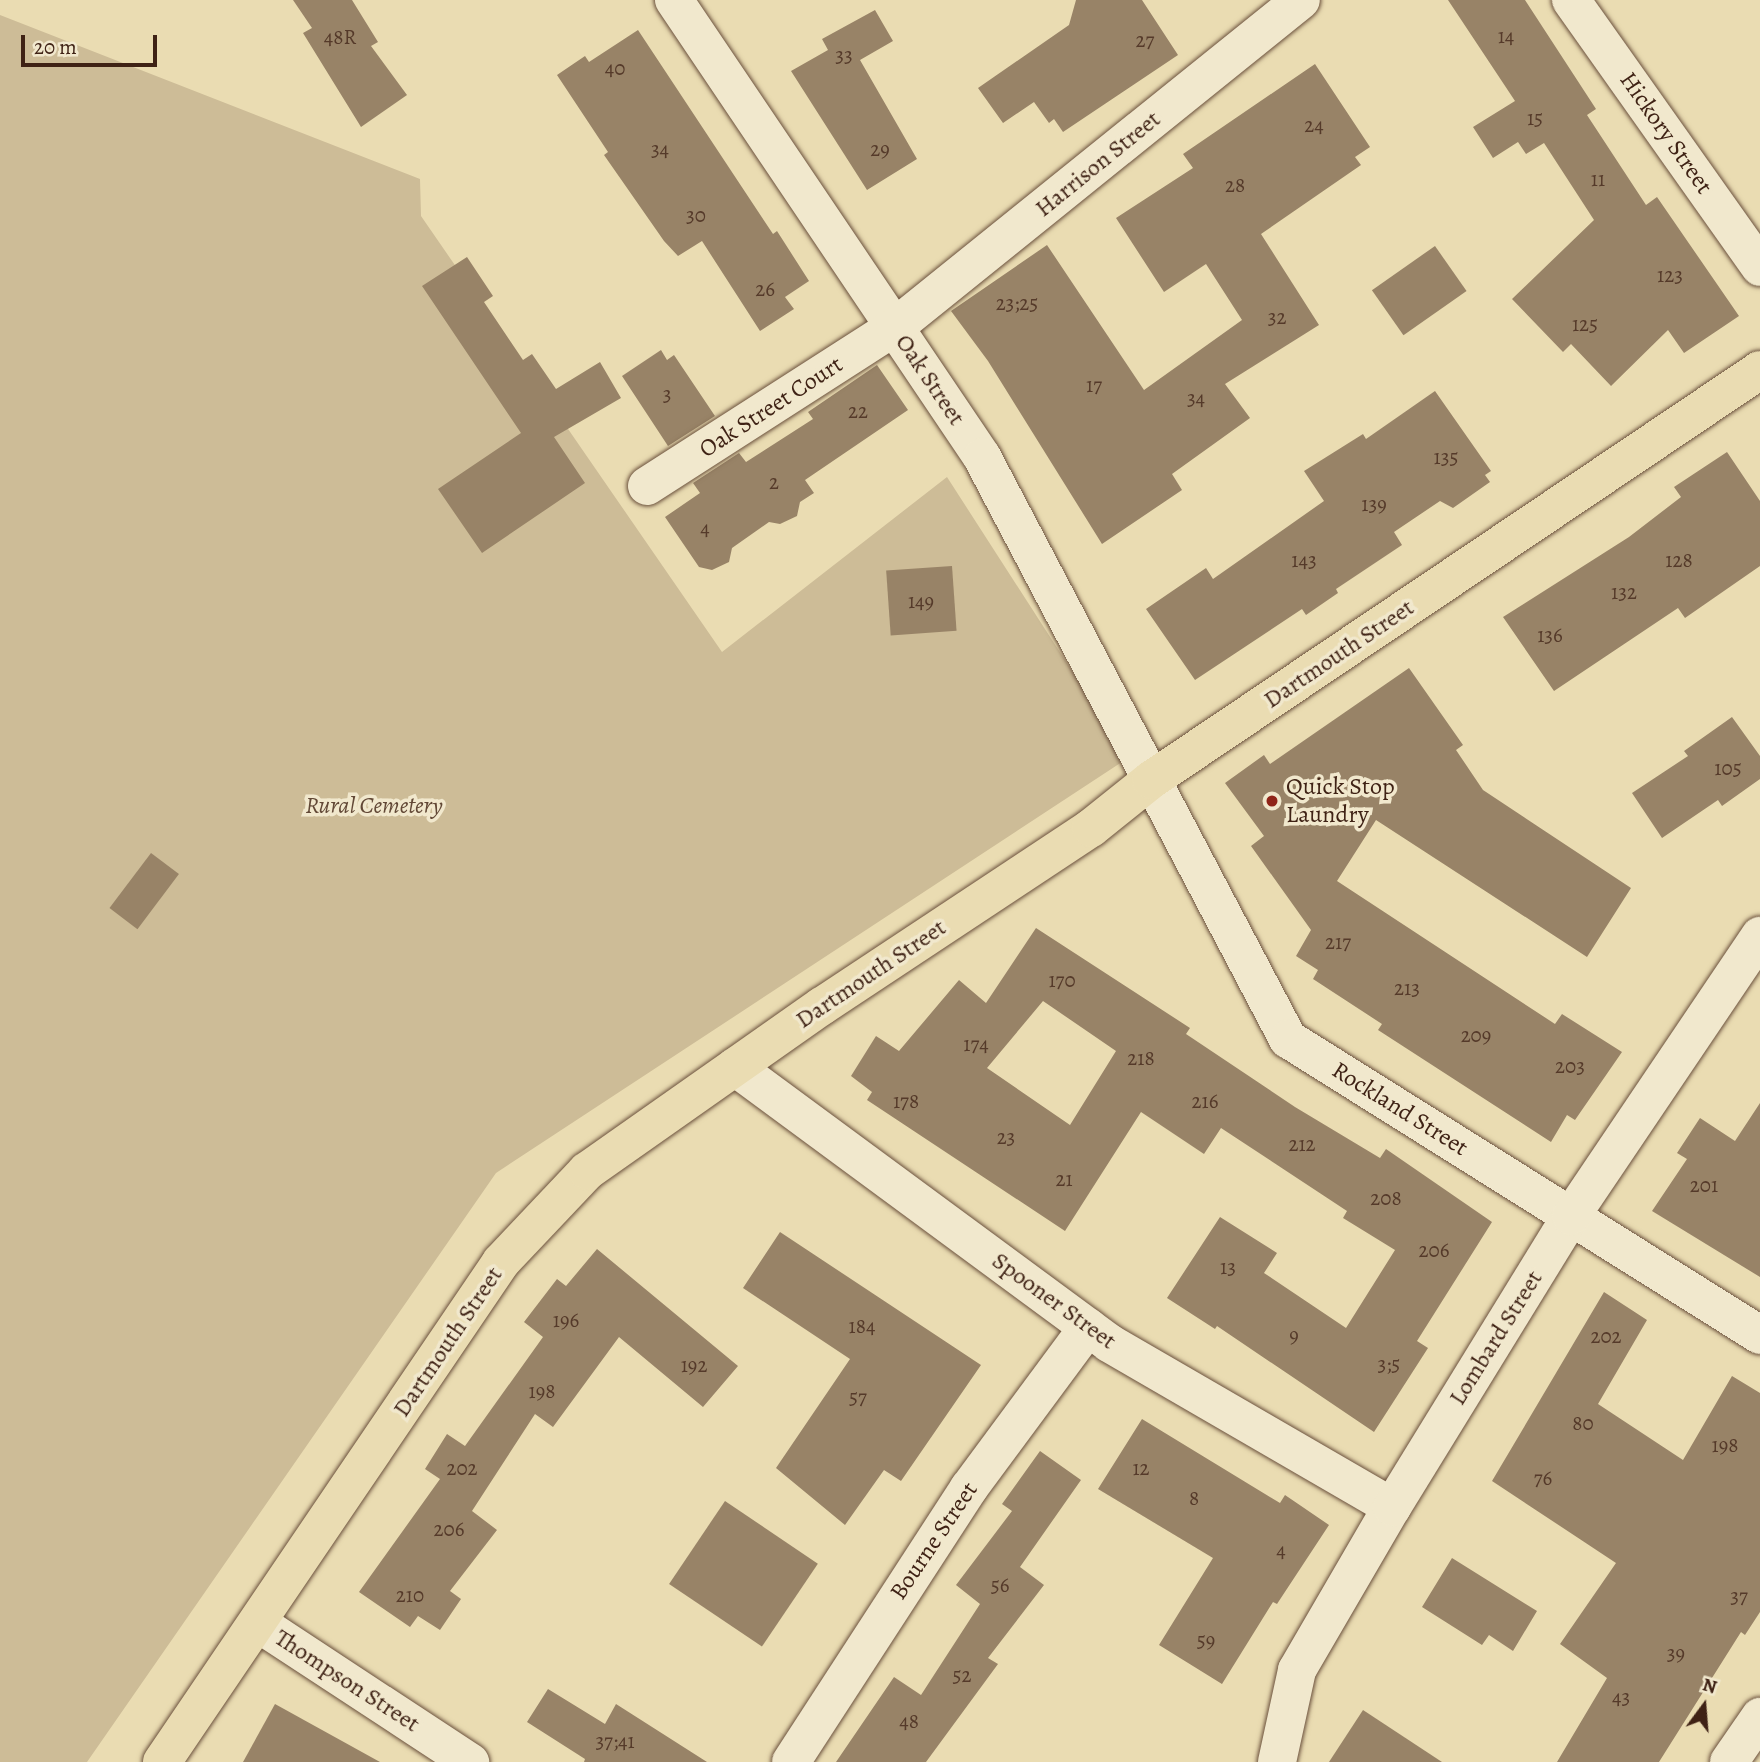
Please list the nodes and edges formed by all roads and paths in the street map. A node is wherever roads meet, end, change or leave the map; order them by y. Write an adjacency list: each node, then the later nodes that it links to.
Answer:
1 (674, 0): 5 (street, Oak Street)
2 (1301, 0): 5 (street, Harrison Street)
3 (1571, 0): 4 (street, Hickory Street)
4 (1760, 267)
5 (895, 327): 7 (street, Oak Street Court); 8 (street, Oak Street)
6 (1760, 370): 8 (main road, Dartmouth Street)
7 (647, 486)
8 (1152, 780): 10 (main road, Dartmouth Street); 11 (street, Rockland Street)
9 (1760, 936): 11 (street, Lombard Street)
10 (735, 1067): 12 (street, Spooner Street); 15 (main road, Dartmouth Street)
11 (1571, 1216): 13 (street, Rockland Street); 14 (street, Lombard Street)
12 (1088, 1327): 14 (street, Spooner Street); 19 (street, Bourne Street)
13 (1760, 1335)
14 (1392, 1507): 20 (street, Lombard Street)
15 (258, 1623): 17 (main road, Dartmouth Street); 18 (street, Thompson Street)
16 (1760, 1717): 21 (street)
17 (162, 1762)
18 (470, 1762)
19 (791, 1762)
20 (1276, 1762)
21 (1729, 1762)

